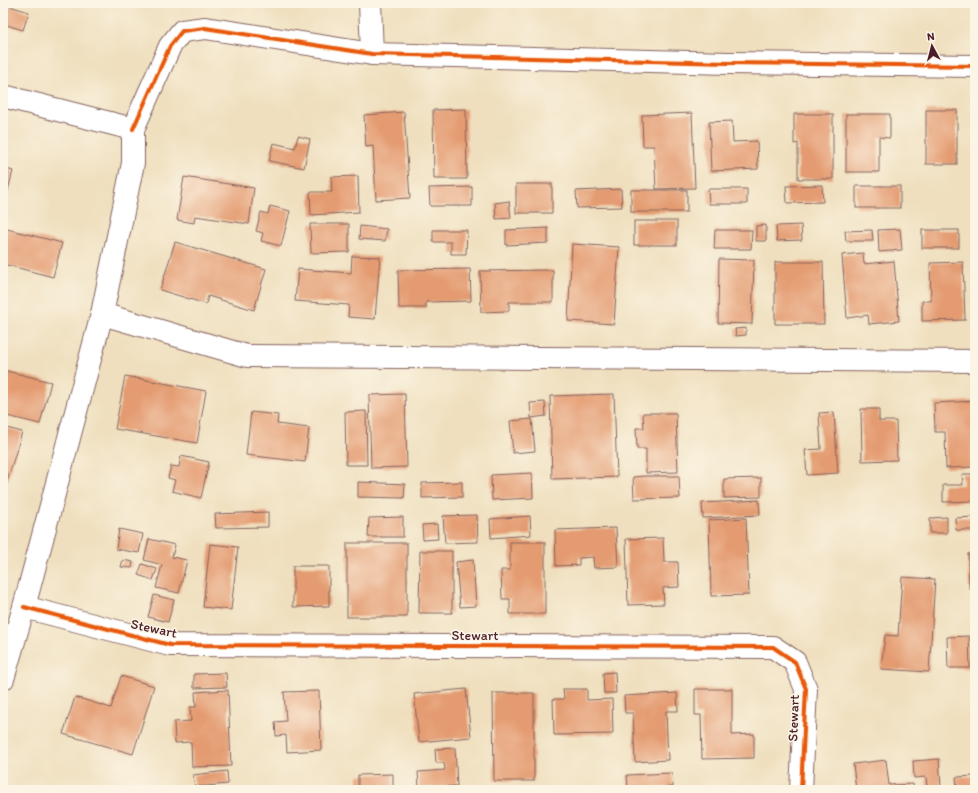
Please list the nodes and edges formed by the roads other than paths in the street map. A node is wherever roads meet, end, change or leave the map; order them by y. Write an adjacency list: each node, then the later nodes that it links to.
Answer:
1 (370, 3): 2 (street)
2 (372, 54): 3 (street); 5 (street)
3 (975, 66)
4 (3, 96): 5 (street)
5 (133, 129): 6 (street)
6 (102, 314): 7 (street); 8 (street)
7 (975, 361)
8 (24, 607): 9 (street); 10 (street, Stewart)
9 (3, 680)
10 (801, 790)

